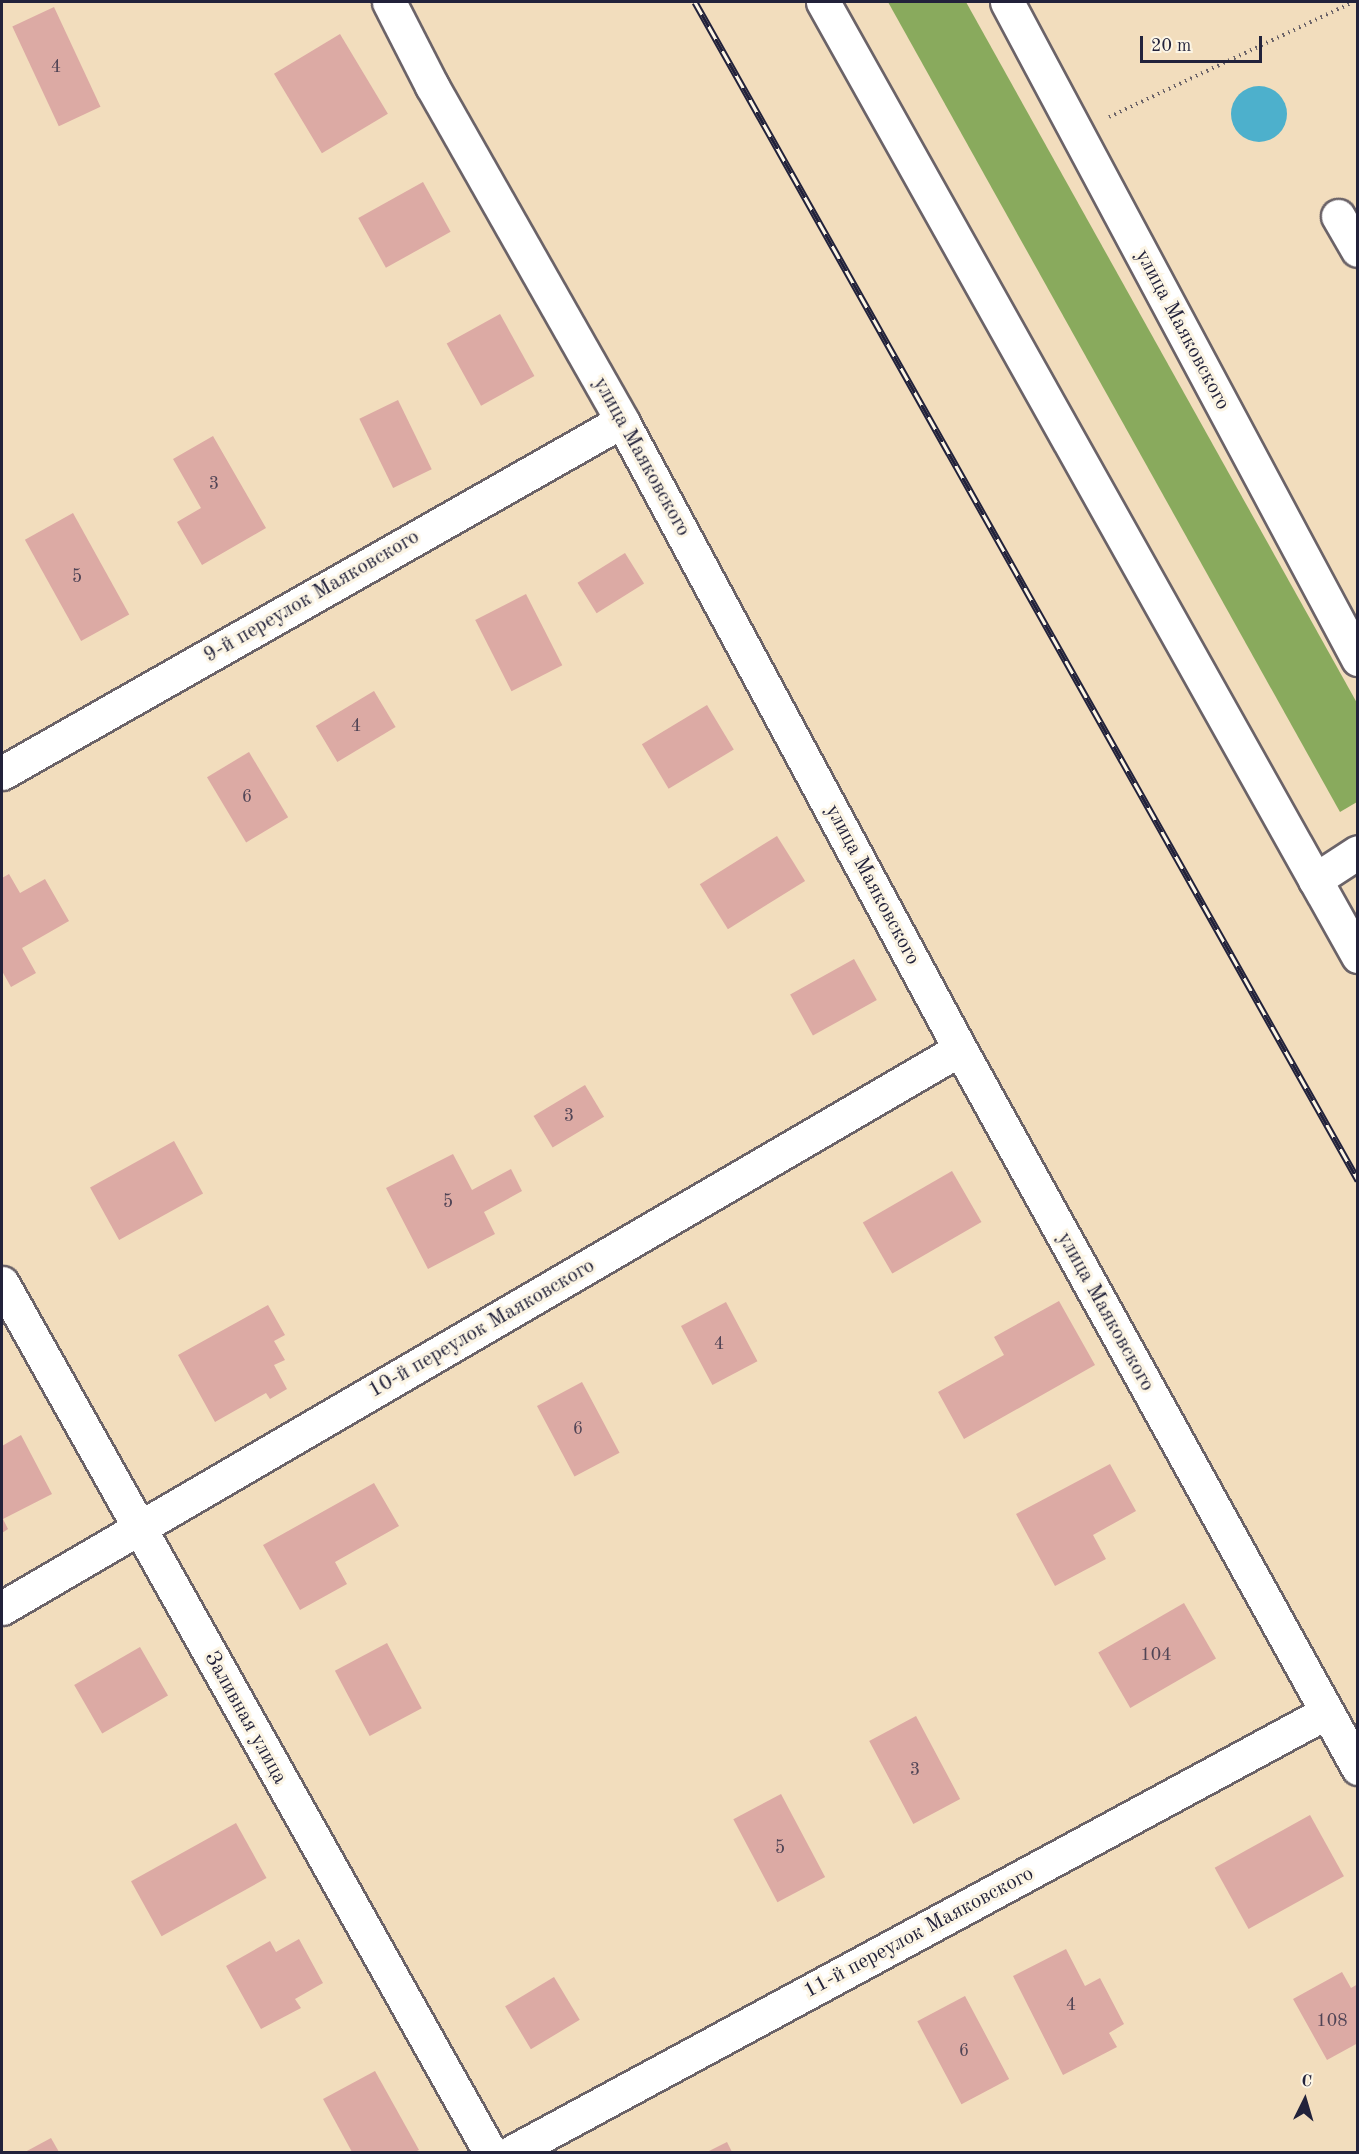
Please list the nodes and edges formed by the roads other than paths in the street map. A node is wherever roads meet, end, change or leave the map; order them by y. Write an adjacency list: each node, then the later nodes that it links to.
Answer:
1 (389, 2): 6 (street, улица Маяковского)
2 (823, 2): 10 (street)
3 (1007, 2): 7 (street, улица Маяковского)
4 (1338, 216): 5 (street)
5 (1358, 250)
6 (622, 420): 8 (street, 9-й переулок Маяковского); 12 (street, улица Маяковского)
7 (1358, 659)
8 (2, 773)
9 (1358, 852): 10 (street)
10 (1315, 880): 11 (street)
11 (1358, 956)
12 (960, 1049): 14 (street, 10-й переулок Маяковского); 16 (street, улица Маяковского)
13 (2, 1283): 14 (street, Заливная улица)
14 (139, 1530): 15 (street, 10-й переулок Маяковского); 18 (street, Заливная улица)
15 (2, 1608)
16 (1325, 1713): 17 (street, улица Маяковского); 19 (street, 11-й переулок Маяковского)
17 (1358, 1768)
18 (490, 2152)
19 (512, 2152)

